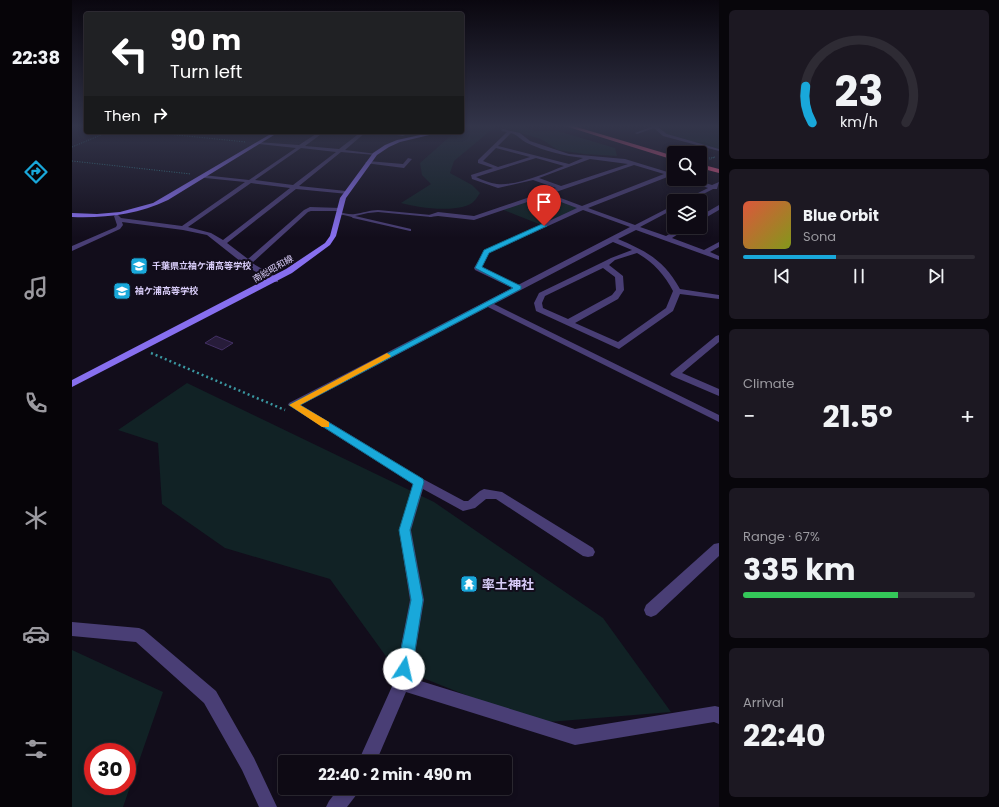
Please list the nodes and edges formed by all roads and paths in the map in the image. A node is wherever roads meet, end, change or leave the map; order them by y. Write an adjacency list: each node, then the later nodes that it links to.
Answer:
1 (87, 163): 19 (path)
2 (227, 163): 19 (main road)
3 (278, 163): 22 (street)
4 (325, 163): 25 (street)
5 (368, 163): 6 (street); 29 (main road, 南総昭和線)
6 (407, 163)
7 (482, 163): 15 (street)
8 (515, 163): 15 (street)
9 (560, 163): 13 (street)
10 (574, 163): 13 (street)
11 (635, 163): 18 (street); 27 (street)
12 (708, 163): 14 (highway)
13 (568, 165): 21 (street)
14 (719, 167)
15 (497, 168): 21 (street)
16 (707, 168): 17 (highway)
17 (719, 171)
18 (667, 173)
19 (205, 176): 22 (street); 39 (main road)
20 (667, 177): 33 (street)
21 (533, 178): 27 (street)
22 (252, 181): 25 (street); 42 (street)
23 (719, 184): 26 (street)
24 (707, 185): 26 (street)
25 (295, 187): 29 (street); 47 (street)
26 (712, 187): 28 (street); 31 (street)
27 (561, 188): 30 (street)
28 (719, 190)
29 (346, 192): 34 (main road, 南総昭和線)
30 (545, 194): 33 (street); 38 (street)
31 (698, 194)
32 (719, 207): 37 (street)
33 (582, 208): 41 (street); 56 (street)
34 (340, 211): 40 (lane); 53 (street); 55 (main road, 南総昭和線)
35 (667, 211): 41 (street)
36 (72, 215): 39 (main road)
37 (707, 215)
38 (431, 216): 40 (lane)
39 (118, 217): 42 (street); 49 (street)
40 (350, 217): 43 (lane)
41 (635, 227): 45 (street); 46 (street)
42 (183, 228): 47 (street)
43 (410, 230)
44 (674, 234): 46 (street)
45 (612, 239): 50 (street); 56 (street)
46 (666, 239): 51 (street)
47 (223, 243): 53 (street)
48 (719, 244): 51 (street)
49 (72, 249)
50 (638, 250): 54 (street); 57 (street)
51 (704, 253): 52 (street)
52 (719, 258)
53 (248, 263): 55 (street)
54 (604, 265): 60 (street); 60 (street)
55 (275, 280): 62 (main road, 南総昭和線)
56 (518, 288): 59 (street)
57 (677, 291): 58 (street); 60 (street)
58 (719, 297)
59 (488, 304): 66 (street); 67 (street)
60 (570, 322)
61 (719, 338): 64 (street)
62 (142, 349): 63 (main road, 南総昭和線); 65 (path)
63 (72, 384)
64 (719, 393)
65 (286, 410)
66 (719, 420)
67 (419, 482): 69 (street); 72 (street)
68 (719, 548): 70 (street)
69 (588, 552)
70 (651, 610)
71 (72, 629): 76 (street)
72 (402, 683): 73 (street); 74 (street)
73 (719, 716)
74 (370, 755)
75 (345, 795): 77 (street)
76 (268, 807)
77 (335, 807)

